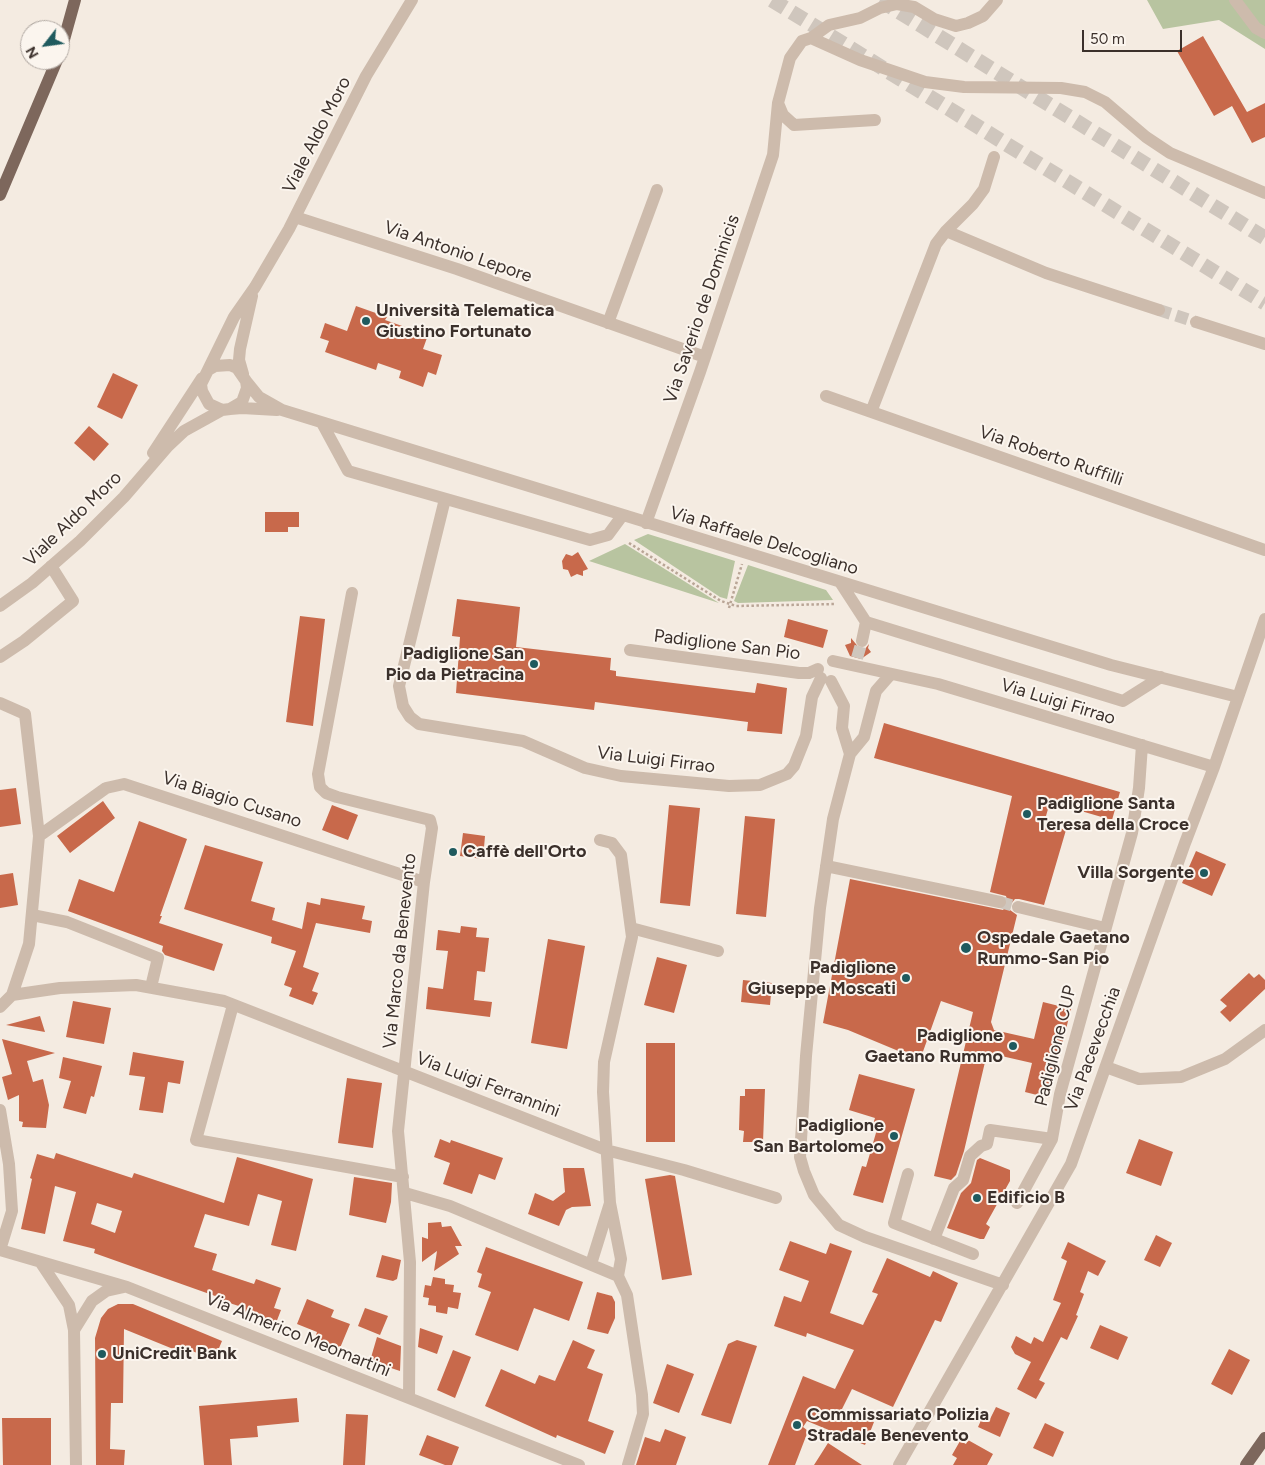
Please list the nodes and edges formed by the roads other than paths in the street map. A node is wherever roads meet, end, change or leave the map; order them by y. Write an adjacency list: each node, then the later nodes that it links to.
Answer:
1 (75, 0): 5 (main road)
2 (412, 0): 15 (street, Viale Aldo Moro)
3 (997, 0): 7 (street, Via Saverio de Dominicis)
4 (1235, 0): 6 (street)
5 (69, 20)
6 (1265, 33)
7 (812, 38): 9 (street, Via Saverio de Dominicis); 13 (street)
8 (54, 70): 14 (main road)
9 (778, 103): 10 (street); 22 (street, Via Saverio de Dominicis)
10 (875, 120)
11 (994, 157): 16 (street)
12 (656, 190): 20 (street)
13 (1265, 193)
14 (0, 195)
15 (295, 217): 17 (street, Viale Aldo Moro); 20 (street, Via Antonio Lepore)
16 (946, 231): 18 (street); 28 (street)
17 (255, 287): 23 (street, Viale Aldo Moro); 24 (street, Viale Aldo Moro)
18 (1159, 310)
19 (1196, 322): 21 (street)
20 (608, 323): 22 (street, Via Antonio Lepore)
21 (1265, 344)
22 (705, 357): 33 (street, Via Saverio de Dominicis)
23 (206, 373): 24 (street); 26 (street, Viale Aldo Moro); 30 (street, Viale Aldo Moro)
24 (244, 377): 26 (street, Viale Aldo Moro); 27 (street, Via Raffaele Delcogliano)
25 (826, 396): 28 (street, Via Roberto Ruffilli)
26 (226, 410): 27 (street, Via Raffaele Delcogliano); 30 (street, Viale Aldo Moro)
27 (282, 410): 29 (street, Via Raffaele Delcogliano)
28 (871, 412): 34 (street, Via Roberto Ruffilli)
29 (322, 423): 31 (street); 32 (street, Via Raffaele Delcogliano)
30 (144, 473): 35 (street, Viale Aldo Moro)
31 (444, 499): 32 (street); 46 (street, Via Luigi Firrao)
32 (622, 516): 33 (street, Via Raffaele Delcogliano)
33 (646, 523): 36 (street, Via Raffaele Delcogliano)
34 (1265, 550)
35 (51, 566): 38 (street, Viale Aldo Moro); 43 (street)
36 (840, 582): 40 (street); 47 (street, Via Raffaele Delcogliano)
37 (352, 593): 56 (street, Via Marco da Benevento)
38 (0, 606)
39 (1265, 619): 48 (street, Via Pacevecchia)
40 (866, 622): 41 (street); 47 (street)
41 (862, 641)
42 (630, 650): 46 (street, Padiglione San Pio)
43 (0, 657)
44 (833, 661): 45 (street, Via Luigi Firrao); 46 (street); 46 (street, Via Luigi Firrao)
45 (890, 675): 50 (street, Via Luigi Firrao); 51 (street)
46 (823, 676): 51 (street)
47 (1161, 678): 48 (street, Via Raffaele Delcogliano)
48 (1238, 697): 52 (street, Via Pacevecchia)
49 (0, 703): 53 (street)
50 (1142, 745): 52 (street, Via Luigi Firrao); 61 (street, Padiglione CUP)
51 (850, 754): 55 (street)
52 (1214, 767): 68 (street, Via Pacevecchia)
53 (39, 836): 56 (street, Via Biagio Cusano); 59 (street)
54 (600, 840): 60 (street)
55 (826, 866): 57 (street); 85 (street)
56 (424, 882): 69 (street, Via Marco da Benevento)
57 (1000, 902)
58 (1018, 907): 61 (street)
59 (32, 915): 63 (street); 64 (street)
60 (631, 928): 62 (street); 72 (street)
61 (1105, 928): 71 (street, Padiglione CUP)
62 (718, 951)
63 (151, 987): 64 (street, Via Luigi Ferrannini); 65 (street, Via Luigi Ferrannini)
64 (12, 995): 66 (street)
65 (233, 1005): 69 (street, Via Luigi Ferrannini); 74 (street)
66 (0, 1007)
67 (1265, 1030): 68 (street)
68 (1106, 1067): 85 (street, Via Pacevecchia)
69 (404, 1072): 72 (street, Via Luigi Ferrannini); 74 (street, Via Marco da Benevento)
70 (0, 1110): 80 (street)
71 (1052, 1139): 78 (street, Padiglione CUP); 79 (street)
72 (606, 1150): 76 (street, Via Luigi Ferrannini); 77 (street)
73 (908, 1174): 79 (street)
74 (403, 1177): 75 (street, Via Marco da Benevento)
75 (405, 1193): 83 (street); 88 (street, Via Marco da Benevento)
76 (776, 1198)
77 (610, 1203): 83 (street); 84 (street)
78 (1017, 1203)
79 (934, 1239): 81 (street)
80 (0, 1250): 82 (street, Via Almerico Meomartini)
81 (973, 1254)
82 (41, 1263): 86 (street, Via Almerico Meomartini); 87 (street)
83 (591, 1264): 84 (street)
84 (618, 1276): 92 (street)
85 (1003, 1285): 93 (street, Via Pacevecchia)
86 (127, 1286): 87 (street); 88 (street, Via Almerico Meomartini)
87 (74, 1330): 90 (street)
88 (409, 1398): 91 (street, Via Almerico Meomartini)
89 (1265, 1438): 94 (main road)
90 (76, 1465)
91 (579, 1465)
92 (628, 1465)
93 (899, 1465)
94 (1246, 1465)

